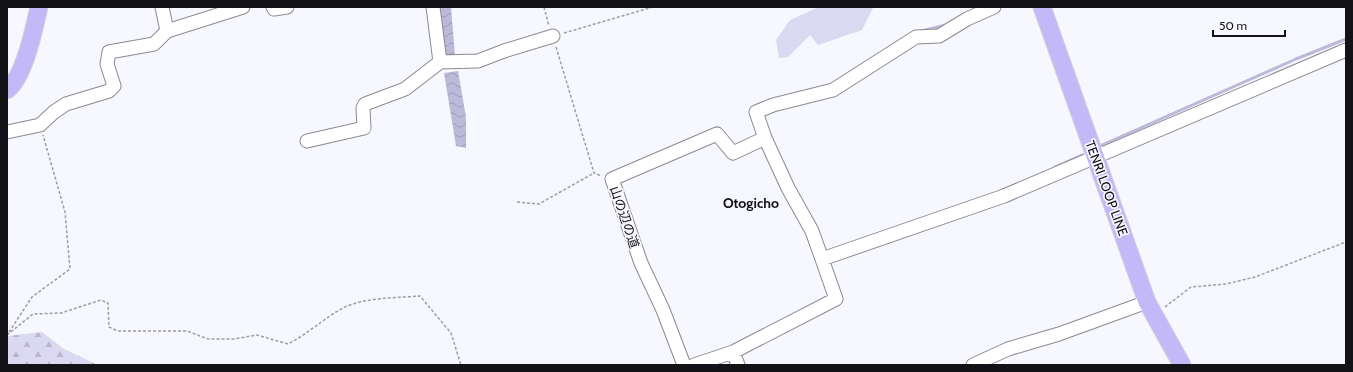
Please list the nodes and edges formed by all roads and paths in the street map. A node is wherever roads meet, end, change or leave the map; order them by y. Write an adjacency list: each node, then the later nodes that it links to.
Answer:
1 (39, 7): 14 (main road)
2 (162, 7): 10 (street)
3 (243, 7): 9 (street)
4 (433, 7): 13 (street)
5 (544, 7): 11 (path)
6 (653, 7): 11 (path)
7 (994, 7): 17 (street)
8 (1042, 7): 19 (main road, TENRI LOOP LINE)
9 (206, 13): 10 (street)
10 (167, 31): 15 (street)
11 (552, 36): 13 (street); 20 (path)
12 (1346, 50): 19 (street)
13 (440, 62): 18 (street)
14 (7, 90)
15 (40, 125): 16 (street); 27 (path)
16 (7, 132)
17 (765, 138): 21 (street); 24 (street)
18 (307, 141)
19 (1095, 157): 24 (street); 25 (main road, TENRI LOOP LINE)
20 (594, 173): 21 (path, 山の辺の道); 22 (path)
21 (612, 179): 30 (street, 山の辺の道)
22 (517, 202)
23 (1346, 242): 26 (path)
24 (822, 258): 28 (street)
25 (1147, 302): 26 (main road, TENRI LOOP LINE); 33 (street)
26 (1155, 317): 34 (main road, TENRI LOOP LINE)
27 (7, 335): 29 (path)
28 (733, 352): 31 (street); 32 (street)
29 (462, 365)
30 (684, 365)
31 (694, 365)
32 (738, 365)
33 (973, 365)
34 (1182, 365)

